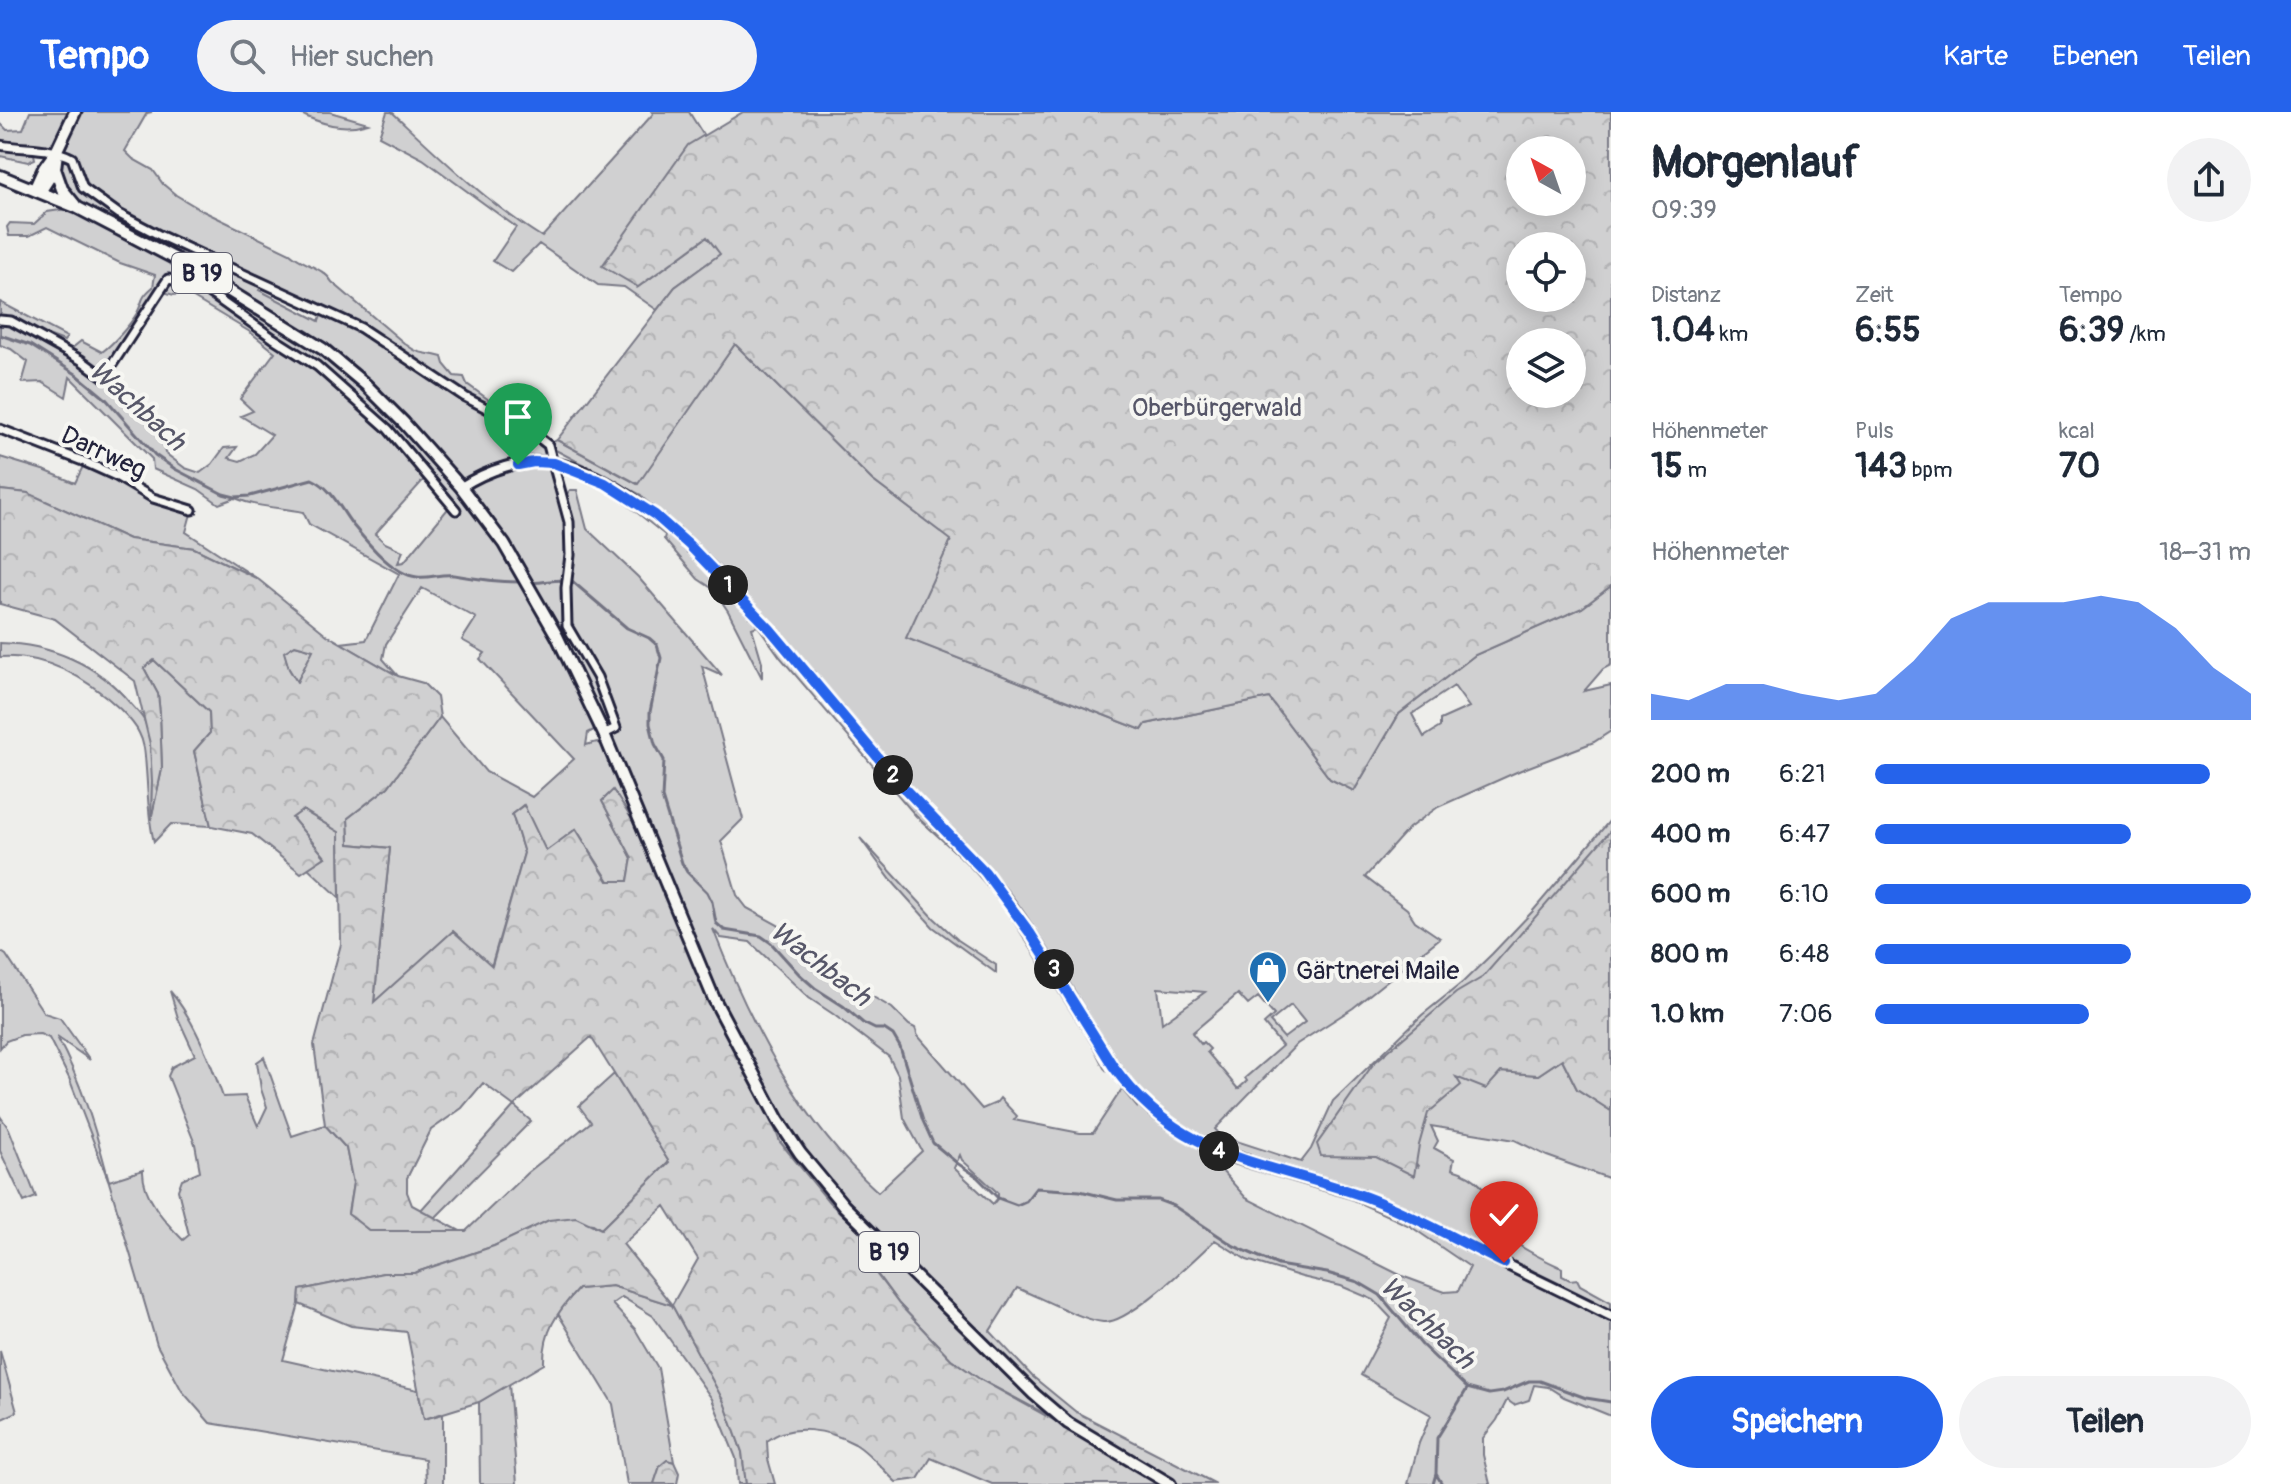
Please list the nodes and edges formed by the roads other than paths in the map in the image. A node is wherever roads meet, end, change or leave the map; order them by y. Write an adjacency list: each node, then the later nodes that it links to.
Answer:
1 (75, 112): 3 (main road)
2 (0, 145): 3 (street)
3 (57, 150): 4 (main road); 10 (street)
4 (49, 169): 5 (main road); 6 (main road); 7 (main road)
5 (5, 178): 6 (main road)
6 (37, 191): 7 (main road, B 19)
7 (76, 207): 11 (main road, B 19)
8 (0, 320): 13 (street)
9 (0, 429): 12 (street, Darrweg)
10 (554, 463): 11 (street); 14 (street); 15 (street)
11 (461, 487): 14 (main road, B 19)
12 (192, 510)
13 (456, 510)
14 (604, 734): 16 (main road, B 19)
15 (1611, 1316)
16 (1170, 1484)

